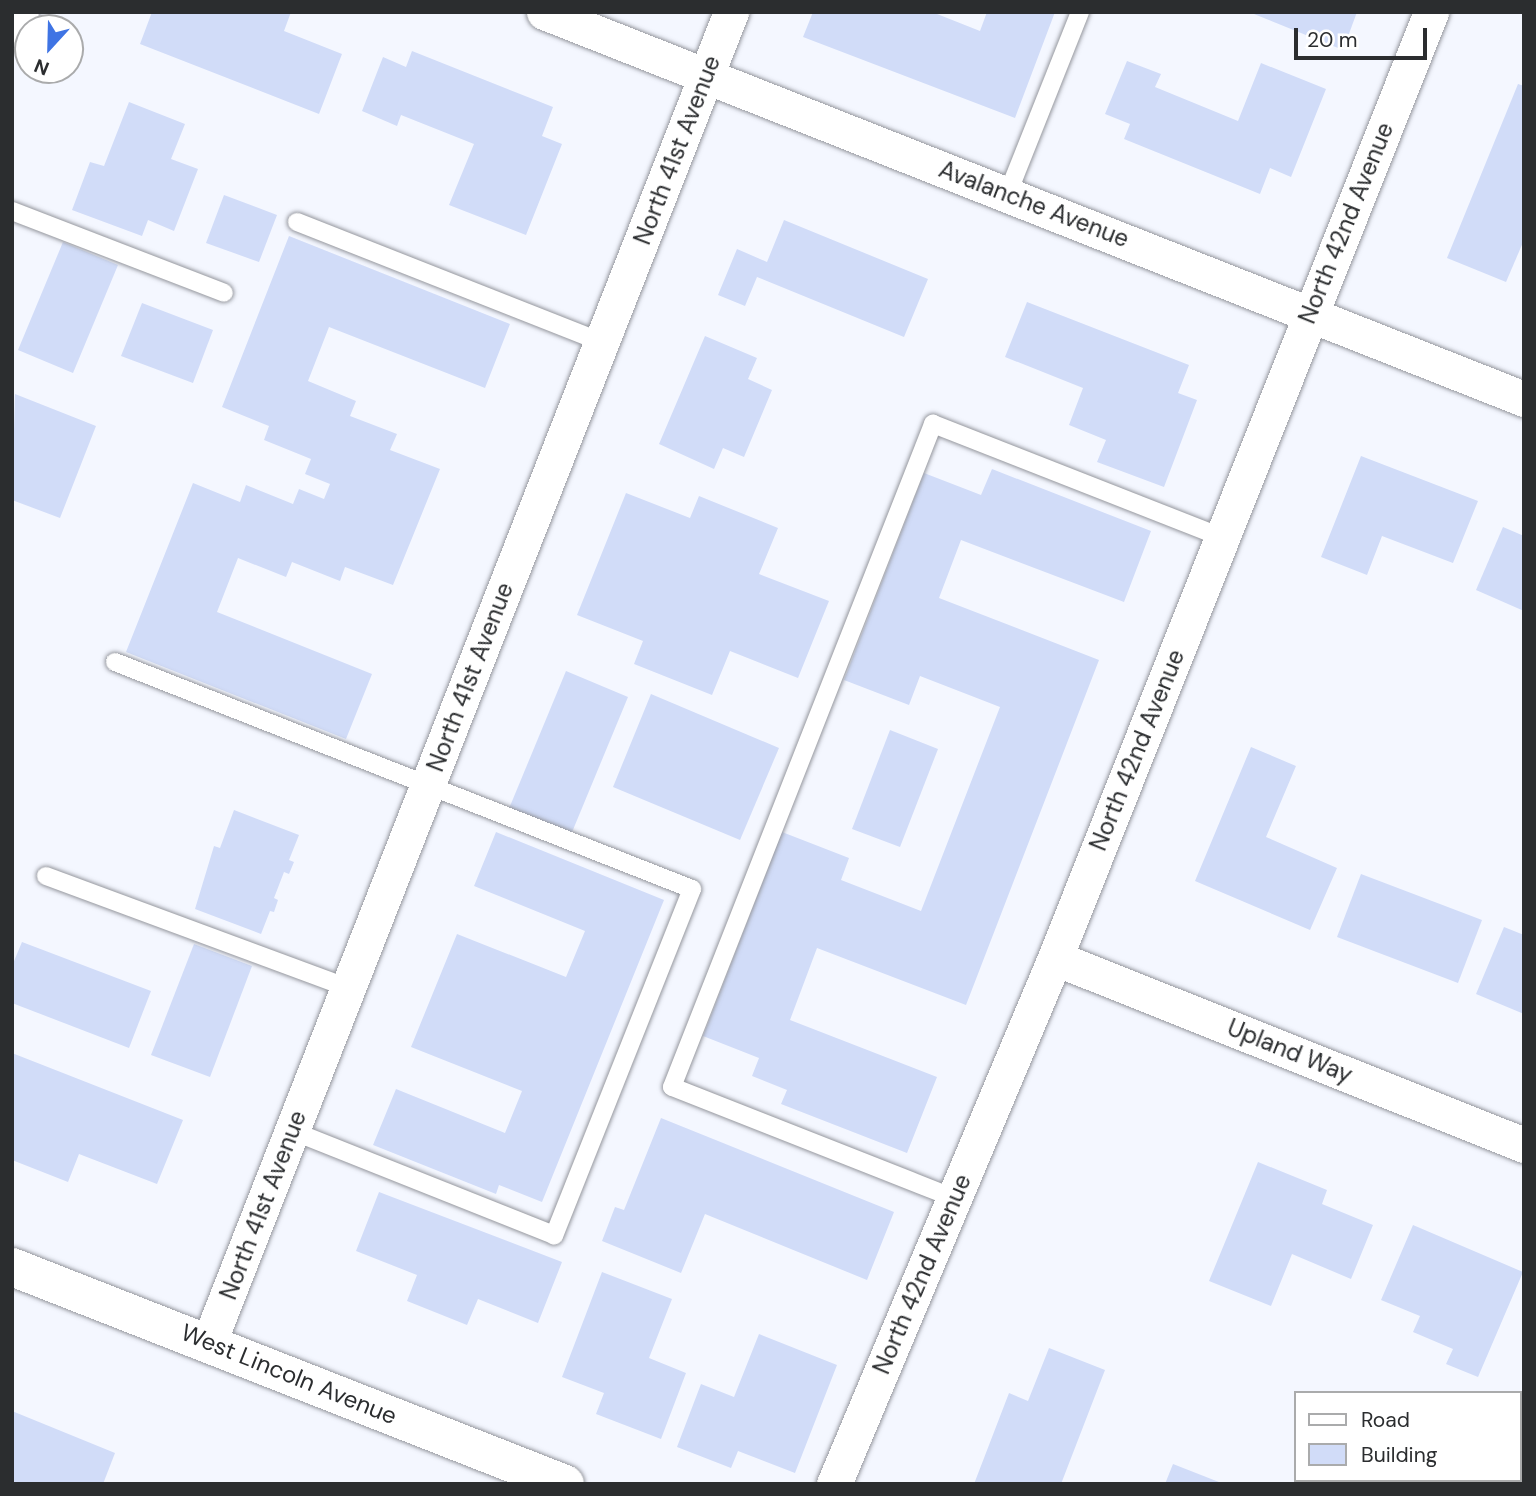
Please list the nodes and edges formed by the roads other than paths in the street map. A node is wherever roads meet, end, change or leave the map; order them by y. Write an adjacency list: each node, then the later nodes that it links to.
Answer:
1 (20, 12): 6 (street)
2 (544, 12): 7 (street, Avalanche Avenue)
3 (731, 12): 7 (street, North 41st Avenue)
4 (1080, 12): 8 (lane)
5 (1431, 12): 12 (street, North 42nd Avenue)
6 (12, 32)
7 (707, 75): 8 (street, Avalanche Avenue); 13 (street, North 41st Avenue)
8 (1008, 193): 12 (street, Avalanche Avenue)
9 (12, 211): 11 (lane)
10 (297, 222): 13 (lane)
11 (224, 293)
12 (1310, 312): 14 (street, Avalanche Avenue); 15 (street, North 42nd Avenue)
13 (602, 342): 17 (street, North 41st Avenue)
14 (1524, 399)
15 (1222, 537): 19 (street, North 42nd Avenue); 23 (lane)
16 (115, 662): 17 (lane)
17 (428, 783): 20 (street, North 41st Avenue); 21 (lane)
18 (46, 876): 20 (lane)
19 (1055, 958): 22 (street, Upland Way); 23 (street, North 42nd Avenue)
20 (348, 988): 21 (street, North 41st Avenue)
21 (292, 1131): 25 (street, North 41st Avenue)
22 (1524, 1145)
23 (954, 1198): 27 (street, North 42nd Avenue)
24 (12, 1267): 25 (street, West Lincoln Avenue)
25 (209, 1342): 26 (street, West Lincoln Avenue)
26 (565, 1484)
27 (834, 1484)

